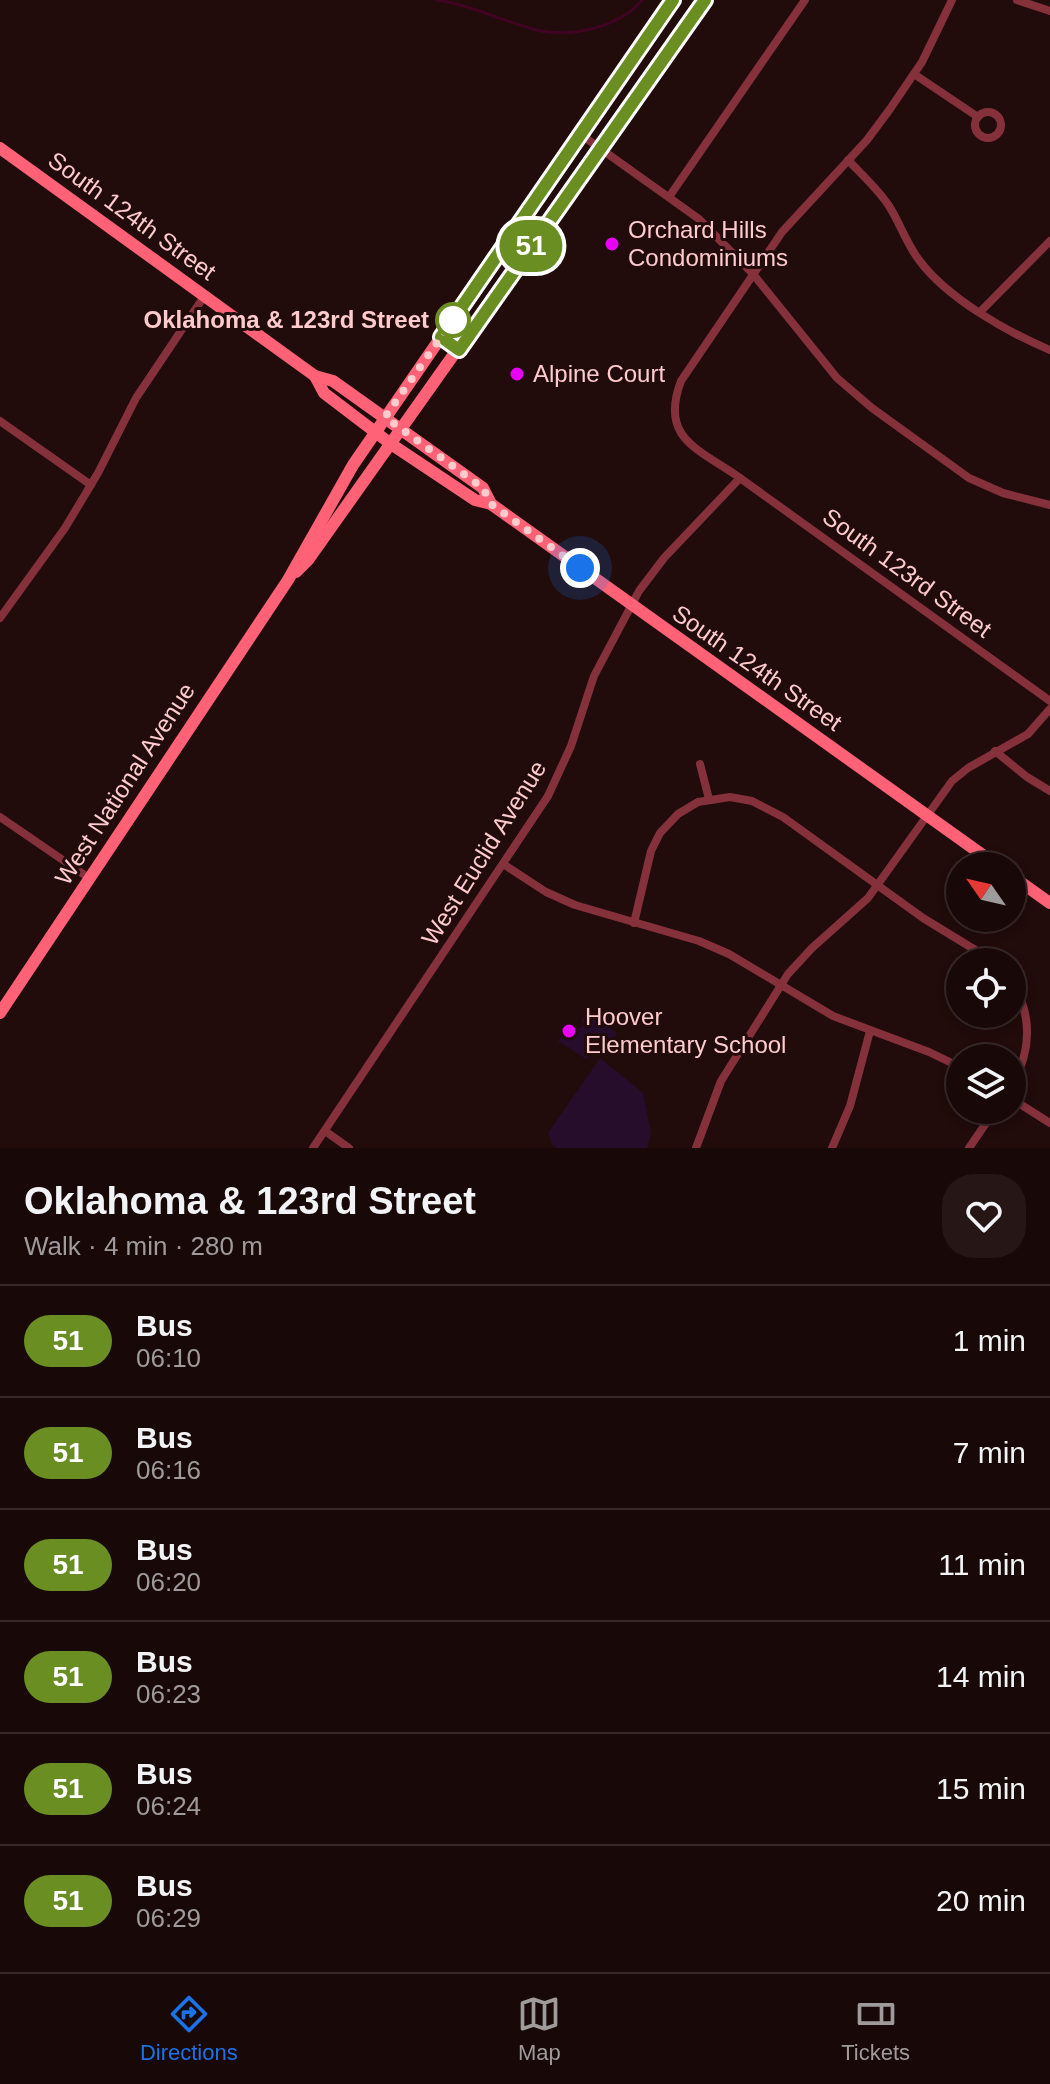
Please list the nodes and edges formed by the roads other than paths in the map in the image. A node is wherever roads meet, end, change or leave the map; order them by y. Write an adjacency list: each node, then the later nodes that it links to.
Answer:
1 (673, 0): 10 (main road, West National Avenue)
2 (705, 0): 12 (main road, West National Avenue)
3 (805, 0): 14 (street)
4 (952, 0): 8 (street)
5 (1017, 0): 6 (street)
6 (1030, 2): 7 (street)
7 (1050, 11)
8 (914, 74): 9 (street); 13 (street)
9 (978, 117)
10 (580, 134): 12 (street); 21 (main road, West National Avenue)
11 (0, 148): 17 (main road, South 124th Street)
12 (601, 149): 14 (street); 23 (main road, West National Avenue)
13 (848, 160): 16 (street); 18 (street)
14 (669, 197): 16 (street)
15 (1050, 241): 18 (street)
16 (753, 274): 26 (street); 29 (street)
17 (205, 295): 20 (main road, South 124th Street); 27 (street)
18 (980, 312): 19 (street)
19 (1050, 350)
20 (315, 376): 21 (main road, South 124th Street); 24 (main road, South 124th Street)
21 (385, 417): 23 (main road, South 124th Street); 24 (main road, West National Avenue)
22 (0, 421): 27 (street)
23 (401, 429): 25 (main road, West National Avenue); 28 (main road, South 124th Street)
24 (375, 432): 25 (main road, South 124th Street); 30 (main road, West National Avenue)
25 (391, 444): 28 (main road, South 124th Street); 30 (main road, West National Avenue)
26 (740, 478): 31 (street, West Euclid Avenue); 33 (street, South 123rd Street)
27 (91, 485): 32 (street)
28 (491, 504): 31 (main road, South 124th Street)
29 (1050, 505)
30 (288, 580): 44 (main road, West National Avenue)
31 (631, 605): 40 (main road, South 124th Street); 43 (street, West Euclid Avenue)
32 (1, 616)
33 (1050, 701)
34 (1050, 709): 35 (street)
35 (995, 751): 37 (street); 40 (street)
36 (700, 764): 38 (street)
37 (1050, 791): 39 (street)
38 (709, 799): 45 (street); 48 (street)
39 (1050, 800)
40 (926, 815): 42 (main road, South 124th Street); 45 (street)
41 (0, 817): 44 (street)
42 (978, 852)
43 (503, 864): 48 (street); 59 (street, West Euclid Avenue)
44 (89, 878): 51 (main road, West National Avenue)
45 (878, 886): 49 (street); 50 (street)
46 (1026, 886): 47 (main road)
47 (1050, 903)
48 (634, 923): 50 (street)
49 (972, 948)
50 (781, 985): 53 (street); 62 (street)
51 (0, 1013)
52 (1026, 1022): 54 (street)
53 (870, 1031): 55 (street); 63 (street)
54 (1026, 1047)
55 (946, 1060)
56 (1026, 1108): 57 (street)
57 (1050, 1123)
58 (985, 1124): 64 (street)
59 (325, 1131): 60 (street, West Euclid Avenue); 61 (street)
60 (313, 1148)
61 (349, 1148)
62 (696, 1148)
63 (832, 1148)
64 (969, 1148)

